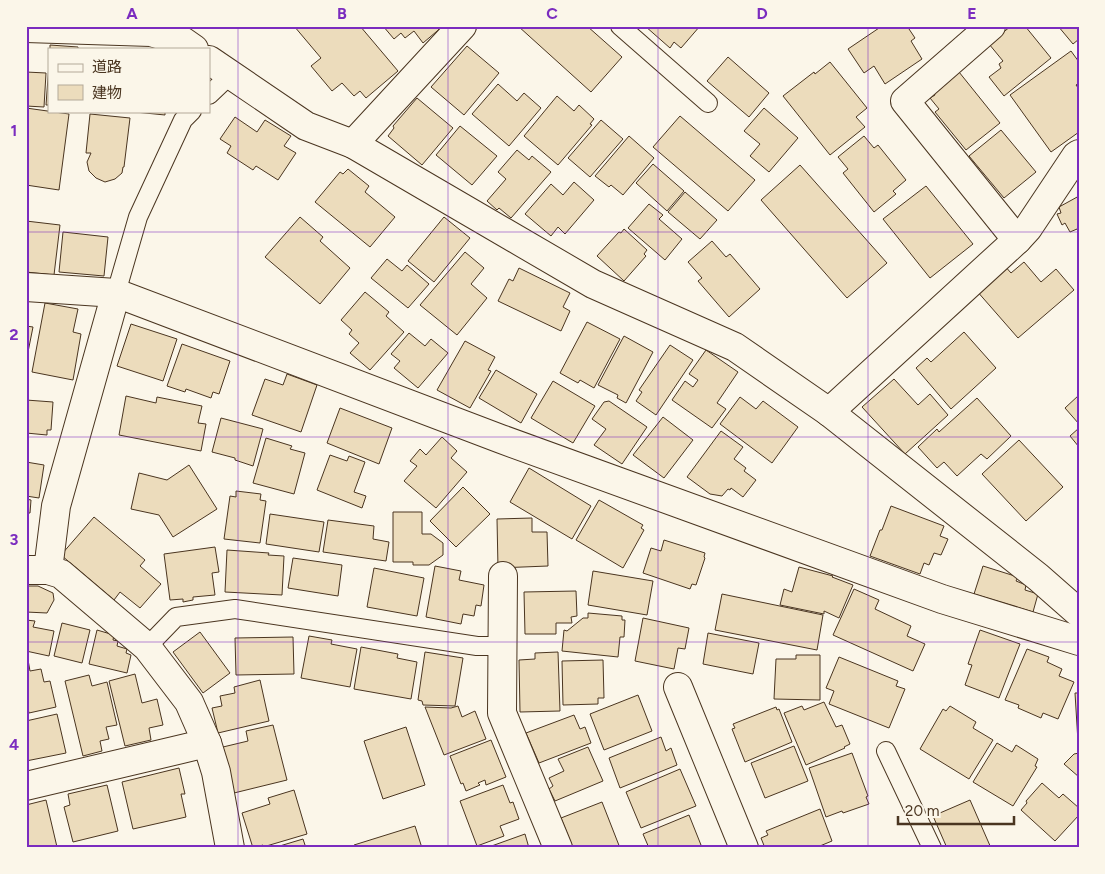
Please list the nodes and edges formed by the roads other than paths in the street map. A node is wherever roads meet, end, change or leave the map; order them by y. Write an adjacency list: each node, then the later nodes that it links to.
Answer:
1 (462, 26): 10 (street)
2 (620, 26): 8 (lane)
3 (991, 26): 12 (street)
4 (26, 28): 5 (street)
5 (193, 48)
6 (219, 67): 7 (lane); 10 (street)
7 (210, 92)
8 (708, 103)
9 (191, 112): 14 (lane)
10 (353, 144): 15 (street)
11 (1079, 154): 12 (street)
12 (1017, 240): 15 (street)
13 (26, 287): 14 (street)
14 (116, 294): 16 (street); 19 (street)
15 (830, 412): 18 (street)
16 (37, 570): 21 (street)
17 (503, 576): 20 (street)
18 (1079, 613)
19 (1079, 641)
20 (503, 646): 21 (lane); 27 (street)
21 (147, 647): 23 (street)
22 (678, 687): 28 (street)
23 (208, 743): 25 (street); 26 (street)
24 (886, 751): 29 (lane)
25 (26, 786)
26 (230, 848)
27 (558, 848)
28 (744, 848)
29 (932, 848)

